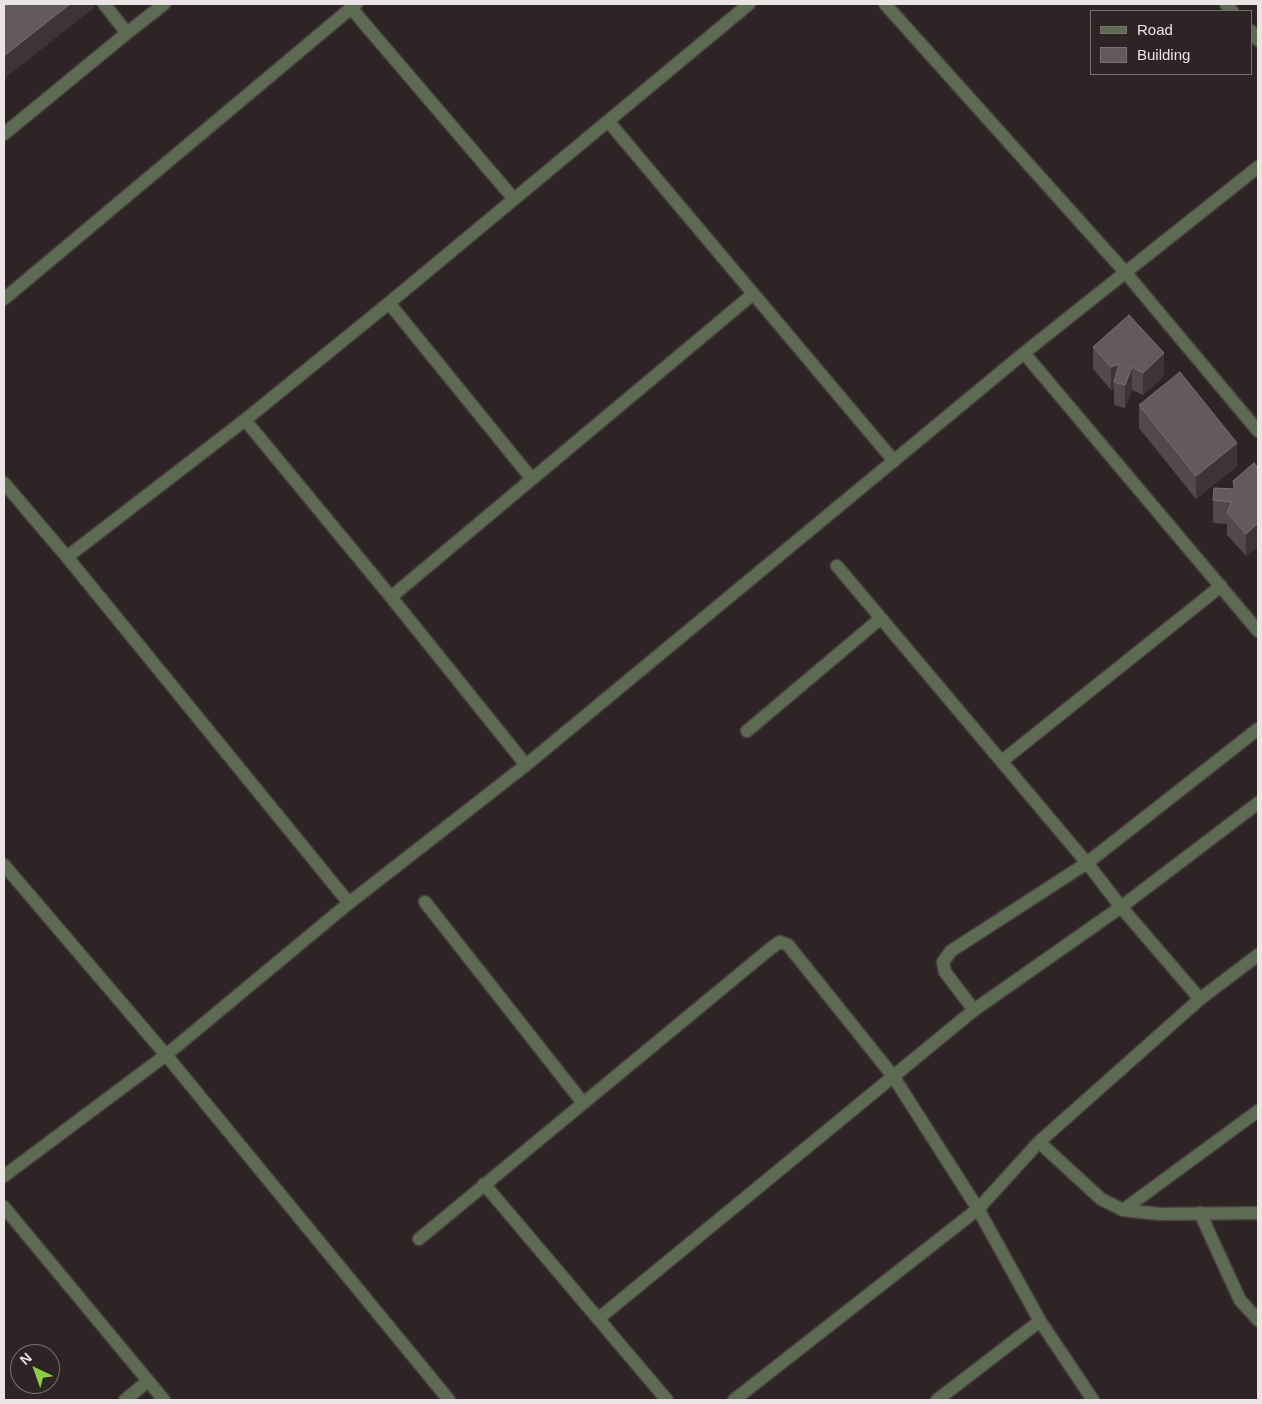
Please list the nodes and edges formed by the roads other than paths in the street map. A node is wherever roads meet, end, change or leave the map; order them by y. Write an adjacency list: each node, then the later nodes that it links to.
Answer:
1 (104, 4): 6 (street)
2 (164, 4): 6 (street)
3 (749, 4): 7 (street)
4 (885, 4): 11 (street)
5 (354, 6): 10 (street); 13 (street)
6 (127, 32): 8 (street)
7 (608, 121): 10 (street); 12 (street)
8 (4, 134)
9 (1258, 167): 11 (street)
10 (514, 198): 14 (street)
11 (1125, 272): 15 (street); 17 (street)
12 (753, 294): 18 (street); 19 (street)
13 (4, 298)
14 (389, 303): 16 (street); 19 (street)
15 (1024, 353): 18 (street); 23 (street)
16 (245, 420): 21 (street); 24 (street)
17 (1258, 431)
18 (894, 461): 30 (street)
19 (532, 479): 24 (street)
20 (4, 484): 21 (street)
21 (67, 557): 34 (street)
22 (838, 566): 25 (street)
23 (1221, 586): 26 (street); 29 (street)
24 (391, 597): 30 (street)
25 (882, 618): 28 (street); 29 (street)
26 (1258, 631)
27 (1258, 729): 32 (street)
28 (747, 731)
29 (1002, 761): 32 (street)
30 (526, 765): 34 (street)
31 (1258, 803): 36 (street)
32 (1087, 863): 36 (street); 39 (street)
33 (4, 865): 40 (street)
34 (349, 902): 40 (street)
35 (425, 902): 42 (street)
36 (1121, 907): 38 (street); 39 (street)
37 (1258, 955): 38 (street)
38 (1200, 999): 44 (street)
39 (974, 1010): 41 (street)
40 (166, 1055): 45 (street); 59 (street)
41 (893, 1076): 42 (street); 48 (street); 53 (street)
42 (584, 1102): 46 (street)
43 (1258, 1111): 49 (street)
44 (1039, 1142): 48 (street); 49 (street)
45 (4, 1176)
46 (484, 1184): 52 (street); 53 (street)
47 (4, 1207): 56 (street)
48 (978, 1209): 55 (street); 61 (street)
49 (1122, 1210): 50 (street)
50 (1200, 1213): 51 (street); 54 (street)
51 (1258, 1213)
52 (419, 1239)
53 (598, 1319): 60 (street)
54 (1258, 1320)
55 (1040, 1321): 62 (street); 63 (street)
56 (148, 1381): 57 (street); 58 (street)
57 (125, 1400)
58 (164, 1400)
59 (449, 1400)
60 (667, 1400)
61 (734, 1400)
62 (937, 1400)
63 (1093, 1400)

